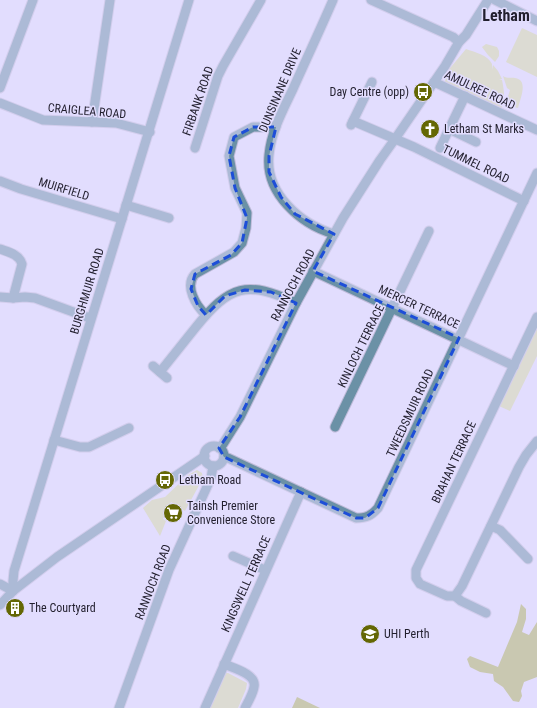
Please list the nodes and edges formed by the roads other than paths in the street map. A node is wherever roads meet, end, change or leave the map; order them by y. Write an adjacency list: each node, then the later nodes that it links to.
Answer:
1 (33, 0): 13 (street)
2 (110, 0): 16 (street)
3 (189, 0): 20 (street, BURGHMUIR ROAD)
4 (261, 0): 23 (street, FIRBANK ROAD)
5 (333, 0): 17 (street, DUNSINANE DRIVE)
6 (371, 0): 10 (street)
7 (488, 0): 10 (street, RANNOCH ROAD)
8 (495, 0): 9 (street)
9 (537, 21)
10 (459, 42): 12 (street, RANNOCH ROAD)
11 (372, 82): 21 (street)
12 (434, 82): 14 (street, AMULREE ROAD); 21 (street, RANNOCH ROAD)
13 (0, 88)
14 (465, 96): 18 (street); 19 (street, AMULREE ROAD)
15 (0, 103): 16 (street, CRAIGLEA ROAD)
16 (92, 122): 20 (street, CRAIGLEA ROAD)
17 (276, 126): 32 (street, DUNSINANE DRIVE); 39 (street)
18 (449, 129): 22 (street); 24 (street)
19 (537, 130)
20 (150, 132): 28 (street, BURGHMUIR ROAD)
21 (396, 139): 27 (street, TUMMEL ROAD); 32 (street, RANNOCH ROAD)
22 (476, 142)
23 (195, 148)
24 (440, 148)
25 (537, 173): 27 (street, TWEEDSMUIR ROAD)
26 (0, 181): 30 (street, MUIRFIELD)
27 (524, 200): 42 (street, TWEEDSMUIR ROAD)
28 (126, 206): 29 (street); 30 (street, BURGHMUIR ROAD)
29 (169, 218)
30 (122, 219): 40 (street, BURGHMUIR ROAD)
31 (429, 231): 38 (street, KINLOCH TERRACE)
32 (334, 234): 34 (street, RANNOCH ROAD)
33 (0, 249): 36 (street)
34 (314, 271): 37 (street, RANNOCH ROAD); 38 (street, MERCER TERRACE)
35 (0, 297): 36 (street)
36 (13, 298): 40 (street)
37 (296, 303): 39 (street); 49 (street, RANNOCH ROAD)
38 (393, 308): 42 (street, MERCER TERRACE); 45 (street, KINLOCH TERRACE)
39 (206, 315): 44 (street)
40 (91, 316): 47 (street, BURGHMUIR ROAD)
41 (537, 317): 43 (street, BRAHAN TERRACE)
42 (459, 338): 43 (street, MERCER TERRACE); 53 (street, TWEEDSMUIR ROAD)
43 (514, 366): 62 (street, BRAHAN TERRACE)
44 (160, 372)
45 (335, 427)
46 (129, 428): 47 (street)
47 (54, 440): 61 (street, BURGHMUIR ROAD)
48 (537, 441): 54 (street)
49 (219, 448): 50 (street, RANNOCH ROAD); 51 (street)
50 (205, 456): 52 (street); 61 (street)
51 (224, 457): 52 (street); 53 (street, TWEEDSMUIR ROAD)
52 (213, 466): 66 (street, RANNOCH ROAD)
53 (300, 492): 59 (street, KINGSWELL TERRACE)
54 (491, 526): 55 (street); 62 (street)
55 (519, 549): 57 (street); 58 (street)
56 (233, 556): 59 (street)
57 (516, 559)
58 (528, 559)
59 (265, 570): 65 (street, KINGSWELL TERRACE)
60 (0, 584): 61 (street)
61 (13, 591): 63 (street)
62 (455, 596): 64 (street)
63 (0, 605)
64 (486, 613)
65 (224, 664): 67 (street, KINGSWELL TERRACE); 68 (street)
66 (119, 708)
67 (205, 708)
68 (245, 708)

